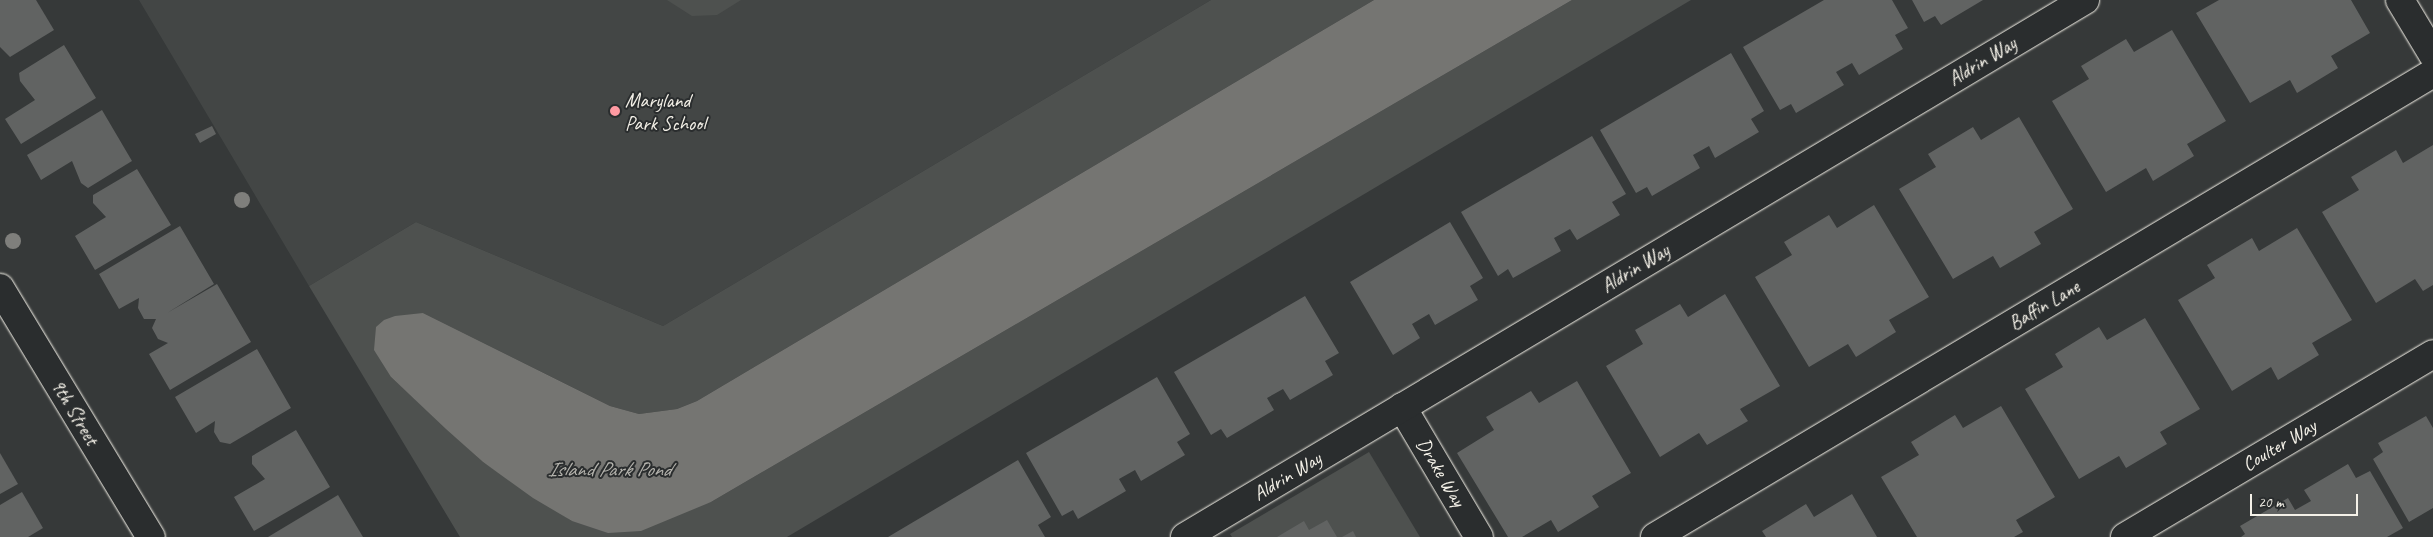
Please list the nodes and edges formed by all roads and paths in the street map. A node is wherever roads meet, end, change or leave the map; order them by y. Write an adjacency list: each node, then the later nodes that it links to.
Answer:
1 (2085, 0): 7 (street, Aldrin Way)
2 (2400, 0): 3 (street)
3 (2433, 56)
4 (2433, 73): 11 (street, Baffin Lane)
5 (0, 288): 8 (street, 9th Street)
6 (2433, 354): 12 (street, Coulter Way)
7 (1402, 407): 9 (street, Aldrin Way); 10 (street, Drake Way)
8 (151, 537)
9 (1184, 537)
10 (1479, 537)
11 (1655, 537)
12 (2125, 537)

